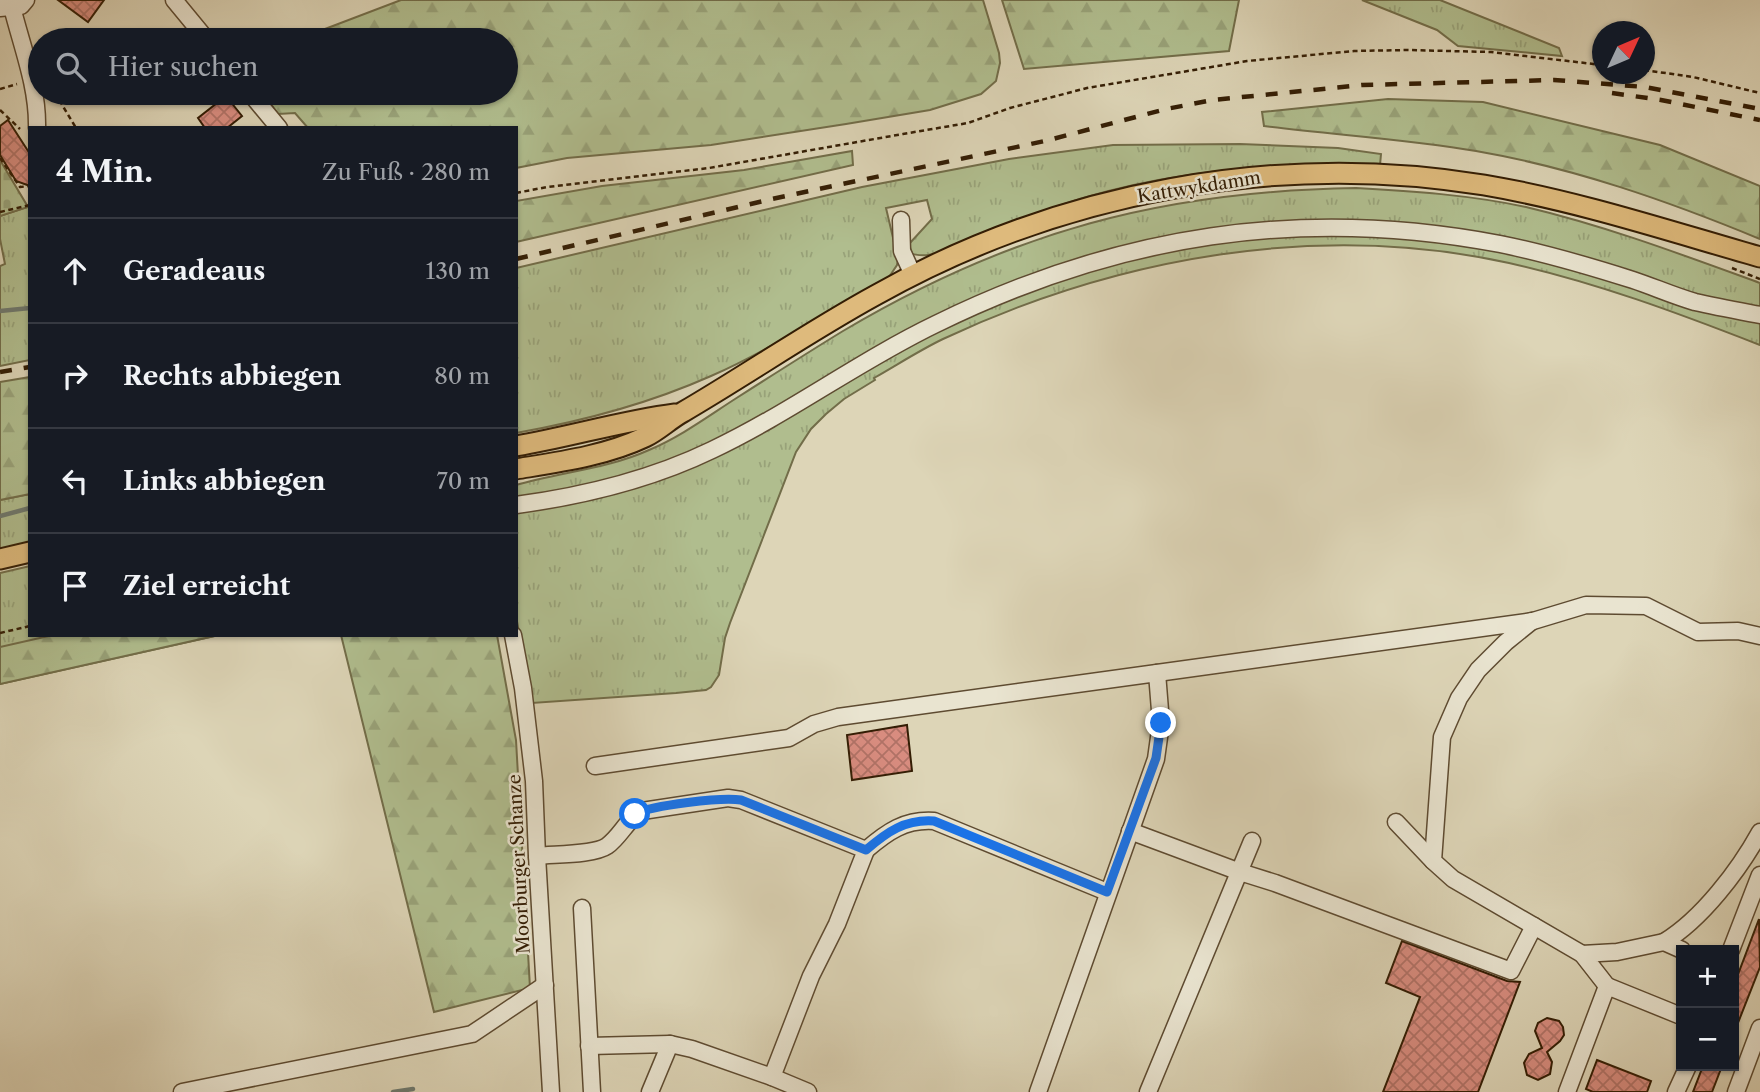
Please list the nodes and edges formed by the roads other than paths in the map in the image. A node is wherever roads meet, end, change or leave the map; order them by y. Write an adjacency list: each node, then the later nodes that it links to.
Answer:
1 (174, 0): 3 (street)
2 (13, 5): 4 (street)
3 (197, 28)
4 (28, 64)
5 (36, 105): 7 (street)
6 (260, 105): 8 (street)
7 (37, 126)
8 (277, 126)
9 (901, 220): 11 (street)
10 (1760, 257): 11 (main road, Kattwykdamm)
11 (913, 275): 13 (main road, Kattwykdamm)
12 (1760, 315): 16 (street)
13 (680, 414): 14 (main road, Kattwykdamm); 15 (main road, Kattwykdamm)
14 (518, 446)
15 (518, 469)
16 (518, 505)
17 (28, 552): 18 (main road)
18 (0, 559)
19 (1533, 621): 20 (street); 22 (street); 30 (street)
20 (1760, 636)
21 (513, 637): 29 (street, Moorburger Schanze)
22 (1157, 673): 23 (street); 25 (street)
23 (595, 766)
24 (1396, 822): 30 (street)
25 (1129, 831): 31 (street); 33 (street)
26 (1760, 832): 36 (street)
27 (1252, 841): 31 (street)
28 (866, 850): 29 (street); 33 (street); 47 (street)
29 (537, 856): 40 (street, Moorburger Schanze)
30 (1433, 860): 35 (street)
31 (1240, 872): 35 (street); 54 (street)
32 (1760, 875): 37 (street)
33 (1107, 892): 53 (street)
34 (582, 908): 45 (street)
35 (1534, 926): 39 (street)
36 (1664, 942): 38 (street); 39 (street)
37 (1733, 945)
38 (1676, 947)
39 (1582, 954): 41 (street)
40 (545, 985): 48 (street); 49 (street, Moorburger Schanze)
41 (1607, 986): 42 (street); 55 (street)
42 (1676, 1014)
43 (1760, 1028): 57 (street)
44 (670, 1044): 45 (street); 47 (street); 51 (street)
45 (589, 1046): 50 (street)
46 (1686, 1071): 56 (street)
47 (772, 1077): 52 (street)
48 (182, 1092)
49 (551, 1092)
50 (592, 1092)
51 (650, 1092)
52 (808, 1092)
53 (1038, 1092)
54 (1148, 1092)
55 (1567, 1092)
56 (1676, 1092)
57 (1736, 1092)

